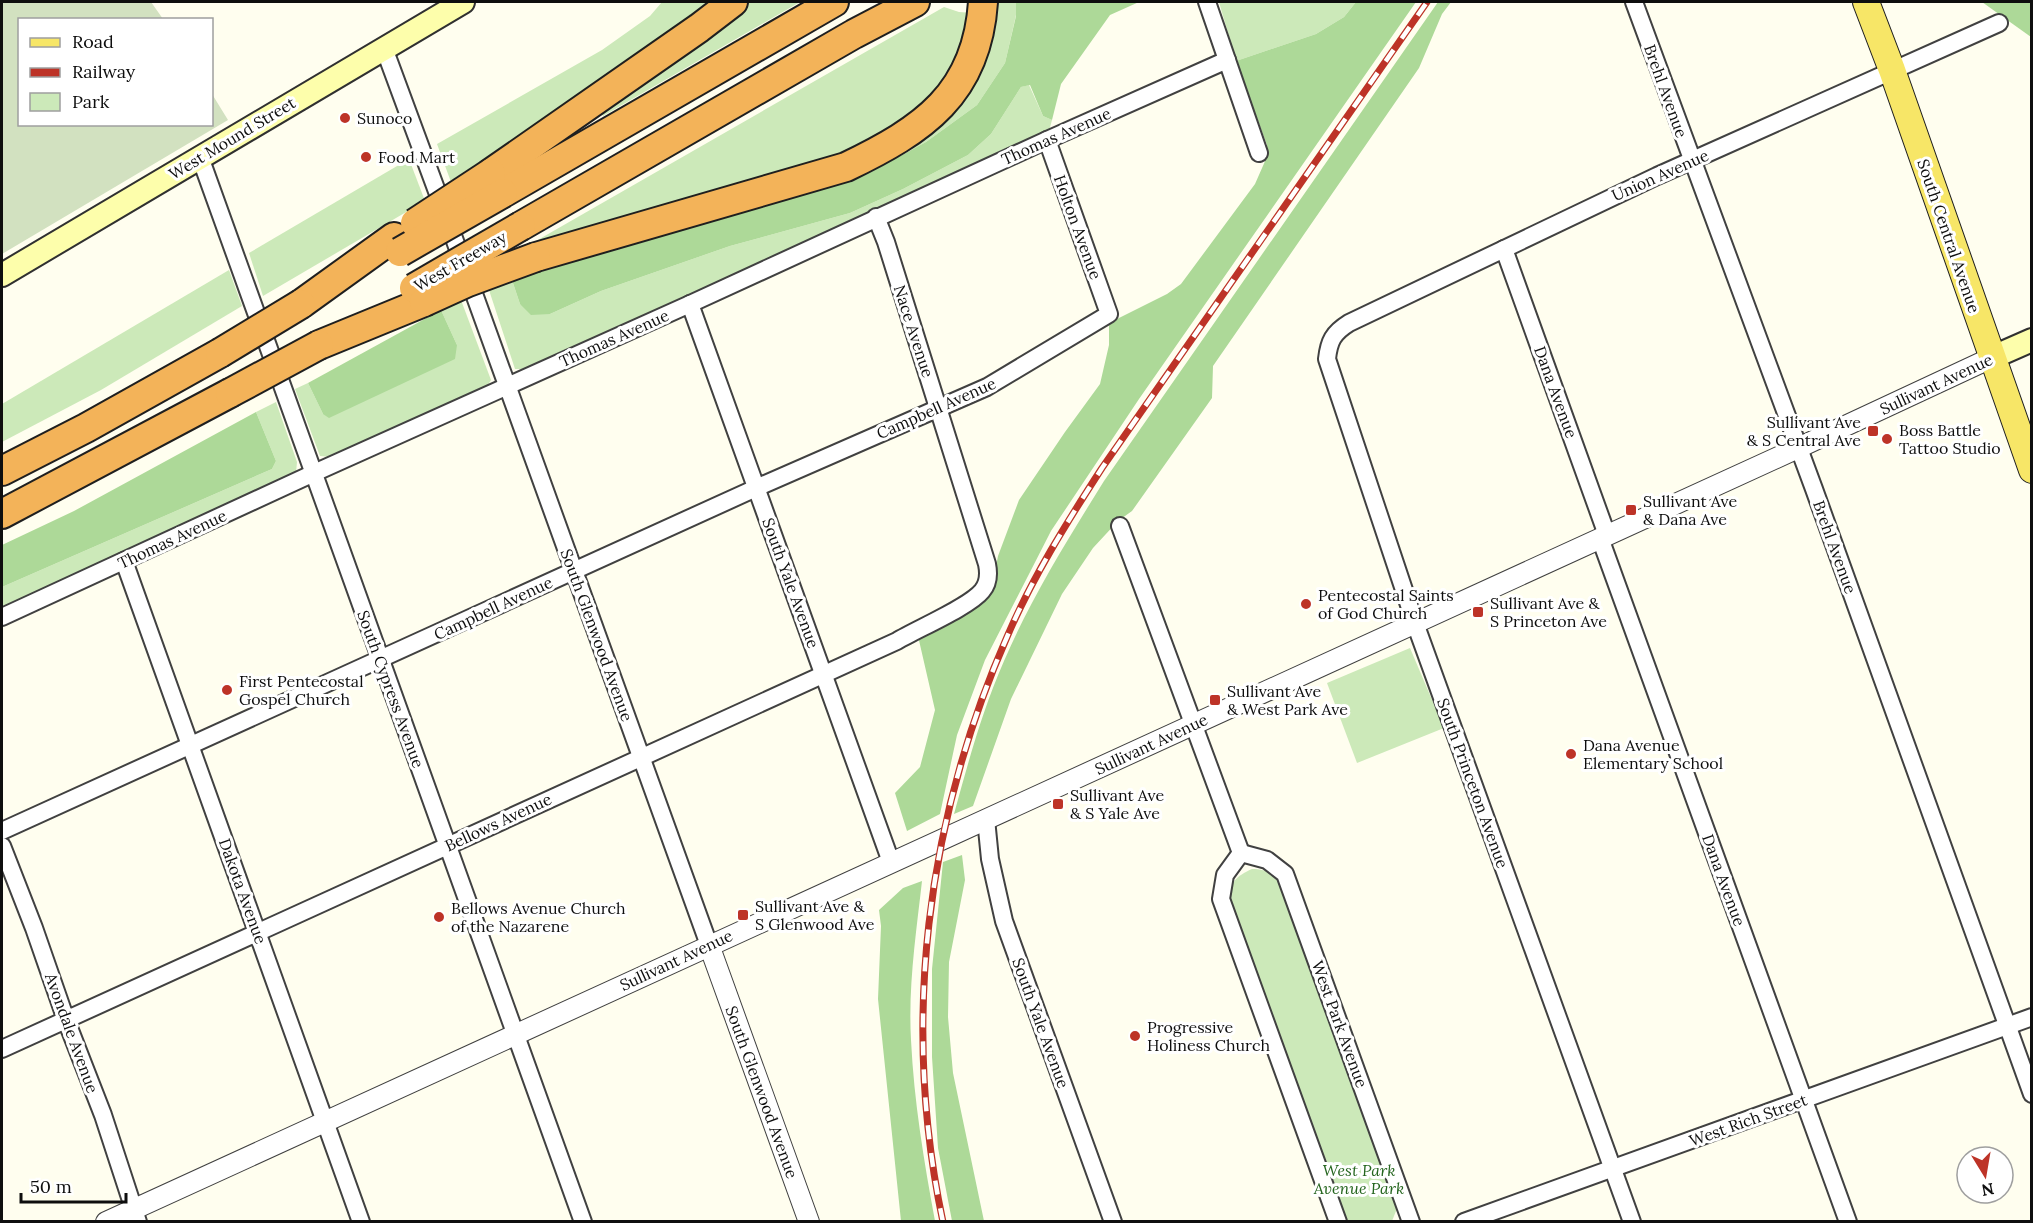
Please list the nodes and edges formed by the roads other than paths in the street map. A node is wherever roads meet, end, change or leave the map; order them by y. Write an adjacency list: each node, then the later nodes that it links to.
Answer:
1 (463, 2): 10 (main road, West Mound Street)
2 (733, 2): 17 (highway)
3 (834, 2): 17 (highway)
4 (915, 2): 21 (highway, West Freeway, bridge)
5 (982, 2): 21 (highway, bridge)
6 (1207, 2): 11 (street)
7 (1634, 2): 16 (street, Brehl Avenue)
8 (1866, 2): 12 (main road, South Central Avenue)
9 (1999, 23): 12 (street, Union Avenue)
10 (384, 48): 15 (main road, West Mound Street); 27 (street, South Glenwood Avenue)
11 (1227, 60): 13 (street, Thomas Avenue); 14 (street)
12 (1892, 70): 16 (street, Union Avenue); 26 (main road, South Central Avenue)
13 (1047, 140): 18 (street, Thomas Avenue); 23 (street, Holton Avenue)
14 (1259, 153)
15 (200, 157): 20 (main road, West Mound Street); 32 (street, South Cypress Avenue)
16 (1692, 161): 19 (street, Union Avenue); 29 (street, Brehl Avenue)
17 (497, 183): 31 (highway, bridge)
18 (876, 217): 22 (street, Thomas Avenue); 28 (street, Nace Avenue)
19 (1504, 249): 25 (street, Union Avenue); 36 (street, Dana Avenue)
20 (2, 275)
21 (419, 295): 34 (highway, bridge)
22 (690, 304): 27 (street, Thomas Avenue); 33 (street, South Yale Avenue)
23 (1109, 314): 28 (street, Campbell Avenue)
24 (2031, 340): 26 (main road, Sullivant Avenue)
25 (1329, 342): 41 (street, South Princeton Avenue)
26 (1991, 358): 29 (street, Sullivant Avenue); 30 (main road, South Central Avenue)
27 (508, 387): 32 (street, Thomas Avenue); 38 (street, South Glenwood Avenue)
28 (938, 408): 33 (street, Campbell Avenue); 39 (street, Nace Avenue)
29 (1798, 448): 36 (street, Sullivant Avenue); 57 (street, Brehl Avenue)
30 (2031, 470)
31 (2, 471)
32 (314, 473): 37 (street, Thomas Avenue); 42 (street, South Cypress Avenue)
33 (756, 488): 38 (street, Campbell Avenue); 43 (street, South Yale Avenue)
34 (2, 514)
35 (1120, 526): 44 (street)
36 (1604, 536): 41 (street, Sullivant Avenue); 61 (street, Dana Avenue)
37 (124, 561): 40 (street, Thomas Avenue); 45 (street, Dakota Avenue)
38 (574, 570): 42 (street, Campbell Avenue); 46 (street, South Glenwood Avenue)
39 (987, 583): 43 (street, Bellows Avenue)
40 (2, 617)
41 (1415, 622): 44 (street, Sullivant Avenue); 63 (street, South Princeton Avenue)
42 (381, 660): 45 (street, Campbell Avenue); 49 (street, South Cypress Avenue)
43 (823, 673): 46 (street, Bellows Avenue); 52 (street, South Yale Avenue)
44 (1194, 724): 47 (street, Sullivant Avenue); 51 (street)
45 (190, 745): 48 (street, Campbell Avenue); 53 (street, Dakota Avenue)
46 (641, 756): 49 (street, Bellows Avenue); 54 (street, South Glenwood Avenue)
47 (986, 819): 52 (street, Sullivant Avenue); 69 (street, South Yale Avenue)
48 (2, 831)
49 (448, 845): 53 (street, Bellows Avenue); 58 (street, South Cypress Avenue)
50 (2, 846): 56 (street, Avondale Avenue)
51 (1241, 854): 70 (street); 71 (street, West Park Avenue)
52 (891, 862): 54 (street, Sullivant Avenue)
53 (258, 932): 56 (street, Bellows Avenue); 62 (street, Dakota Avenue)
54 (708, 945): 58 (street, Sullivant Avenue); 68 (street, South Glenwood Avenue)
55 (2031, 1017): 57 (street, West Rich Street)
56 (66, 1020): 59 (street, Bellows Avenue); 64 (street, Avondale Avenue)
57 (2007, 1026): 60 (street, Brehl Avenue); 61 (street, West Rich Street)
58 (515, 1034): 62 (street, Sullivant Avenue); 67 (street, South Cypress Avenue)
59 (2, 1049)
60 (2031, 1094)
61 (1804, 1100): 63 (street, West Rich Street); 74 (street, Dana Avenue)
62 (325, 1122): 64 (street, Sullivant Avenue); 66 (street, Dakota Avenue)
63 (1612, 1168): 72 (street, West Rich Street); 73 (street, South Princeton Avenue)
64 (136, 1215): 65 (street, Sullivant Avenue)
65 (106, 1221)
66 (362, 1221)
67 (583, 1221)
68 (809, 1221)
69 (1113, 1221)
70 (1338, 1221)
71 (1411, 1221)
72 (1464, 1221)
73 (1632, 1221)
74 (1848, 1221)

